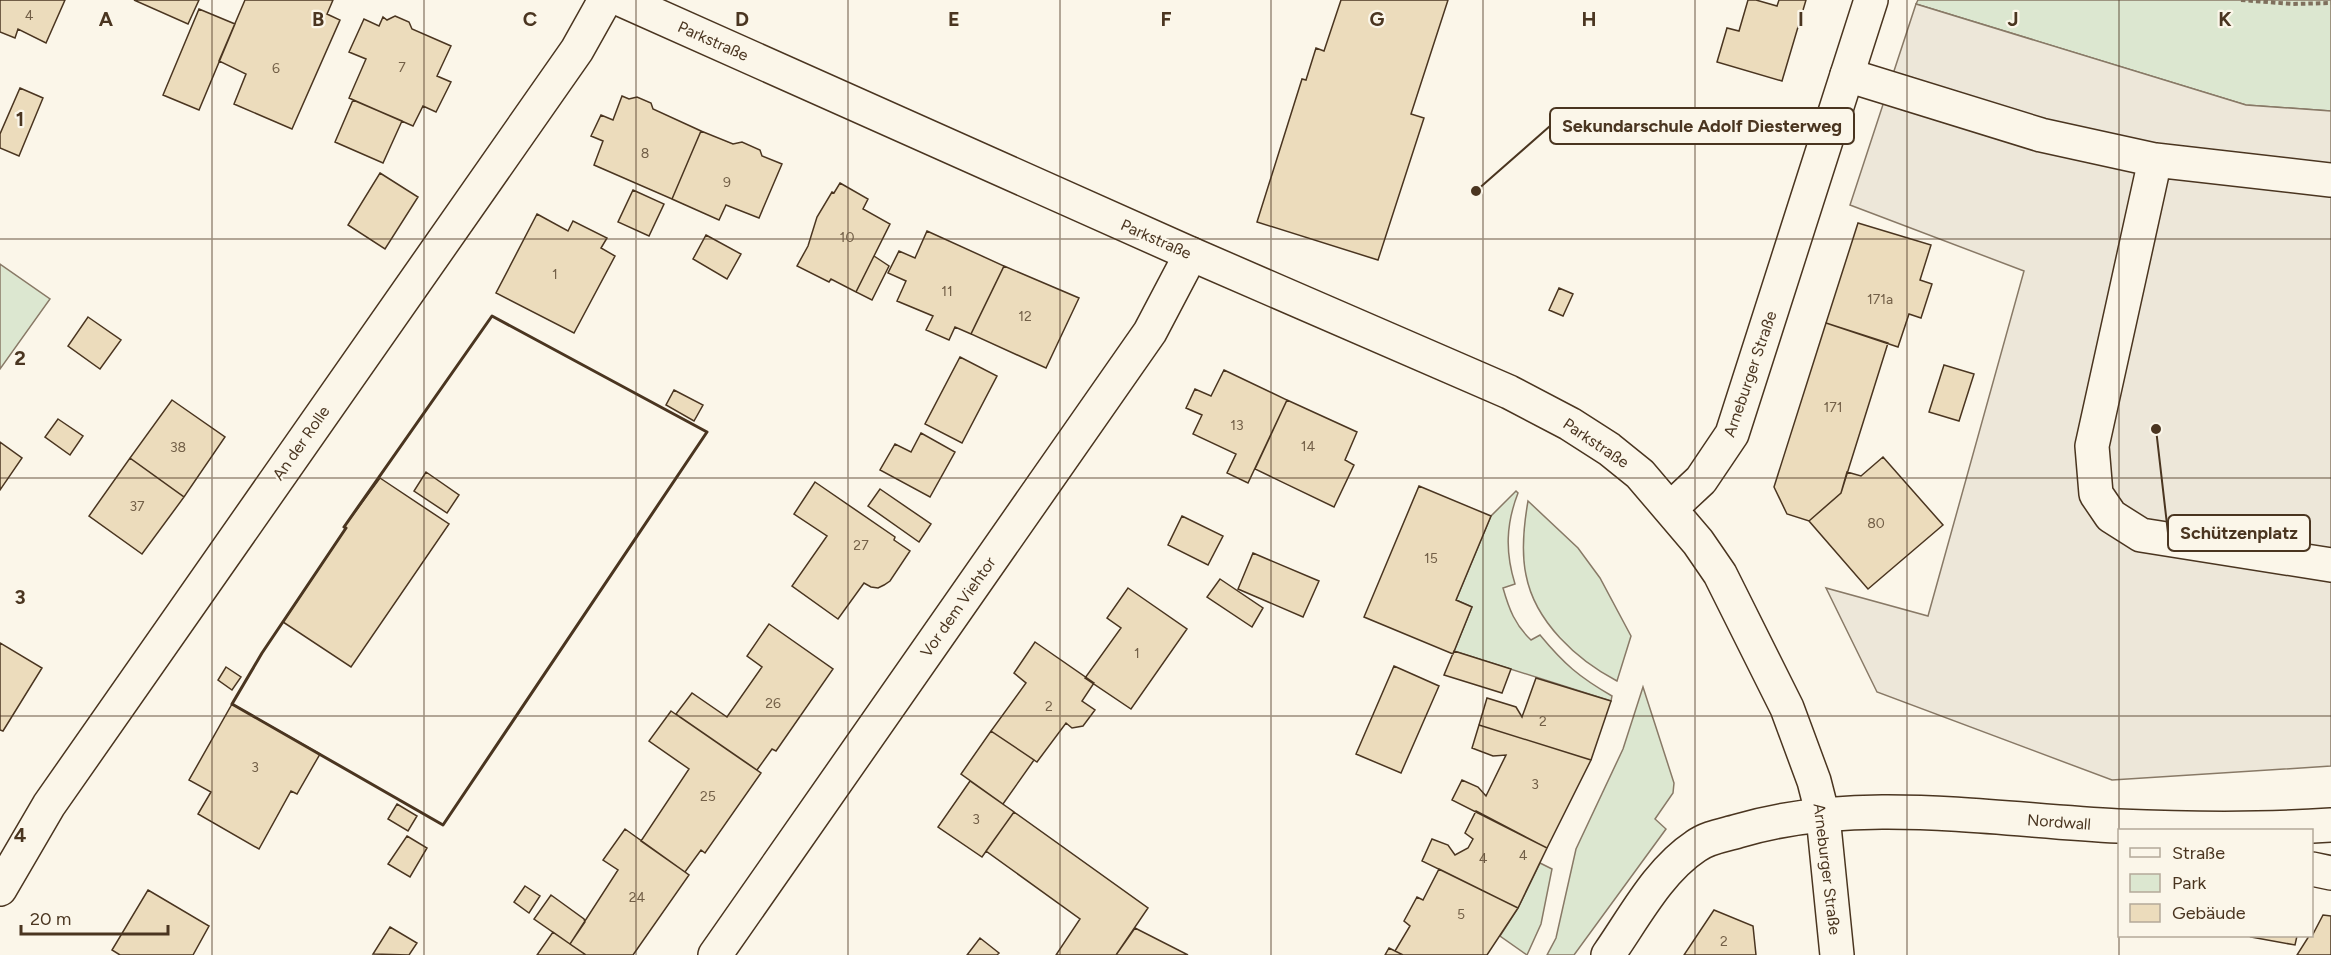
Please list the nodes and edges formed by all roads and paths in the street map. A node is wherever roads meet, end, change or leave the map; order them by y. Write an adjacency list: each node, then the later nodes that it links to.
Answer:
1 (604, 0): 17 (street, An der Rolle)
2 (622, 0): 9 (street, Parkstraße)
3 (1871, 0): 6 (street, Arneburger Straße)
4 (2241, 0): 5 (path)
5 (2331, 3)
6 (1847, 75): 7 (street); 10 (street, Arneburger Straße)
7 (2155, 160): 8 (street); 11 (street)
8 (2331, 180)
9 (1191, 254): 10 (street, Parkstraße); 18 (street, Vor dem Viehtor)
10 (1671, 508): 12 (street, Arneburger Straße)
11 (2331, 565)
12 (1823, 816): 14 (street, Nordwall); 19 (street, Nordwall); 20 (street, Arneburger Straße)
13 (2331, 825): 14 (street, Nordwall)
14 (2191, 829)
15 (2313, 869): 16 (street)
16 (2331, 873)
17 (0, 889)
18 (715, 955)
19 (1608, 955)
20 (1837, 955)

